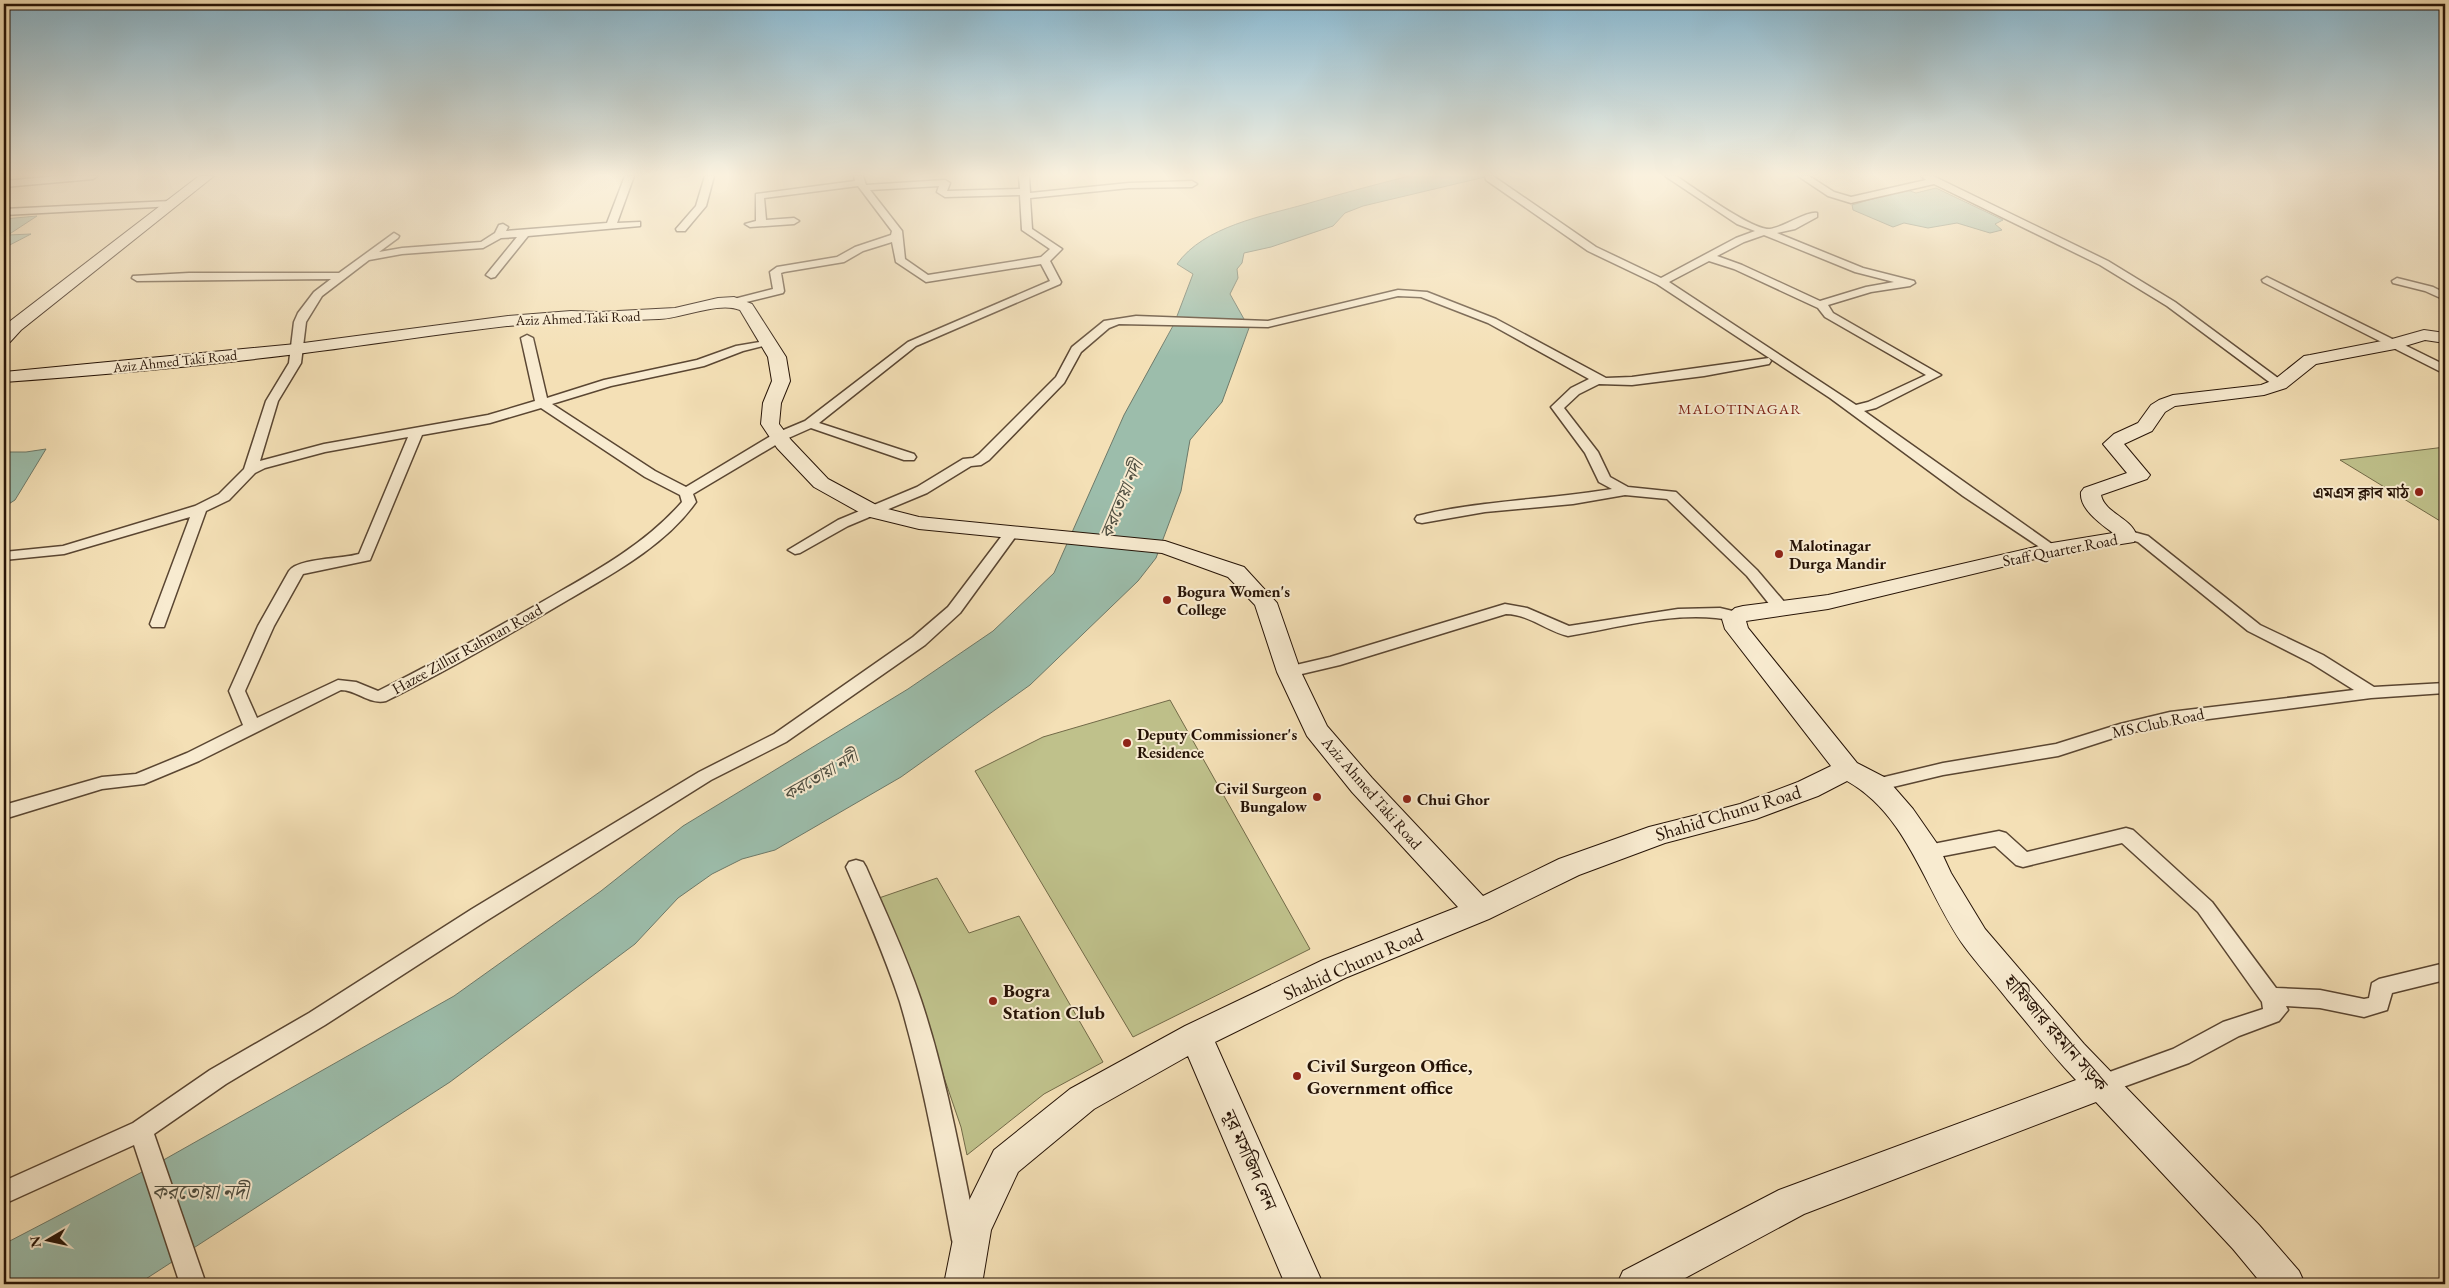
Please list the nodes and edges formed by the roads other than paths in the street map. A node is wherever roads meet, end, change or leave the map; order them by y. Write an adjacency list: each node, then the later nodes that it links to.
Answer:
1 (130, 236): 23 (street)
2 (394, 236): 12 (street)
3 (494, 236): 12 (street)
4 (522, 236): 14 (street)
5 (1036, 236): 13 (street)
6 (1573, 236): 19 (street)
7 (1754, 236): 11 (street)
8 (1773, 236): 22 (street)
9 (2048, 236): 33 (street)
10 (896, 237): 13 (street); 21 (street)
11 (1710, 256): 19 (street); 22 (street)
12 (362, 259): 15 (street)
13 (1044, 260): 36 (street)
14 (492, 274)
15 (339, 276): 16 (street); 28 (street)
16 (138, 278)
17 (2267, 280): 27 (street)
18 (2398, 281): 20 (street)
19 (1661, 282): 35 (street)
20 (2445, 297)
21 (734, 302): 26 (street); 28 (street, Aziz Ahmed Taki Road)
22 (1823, 306): 35 (street)
23 (6, 333)
24 (526, 338): 34 (street)
25 (2445, 338): 27 (street, Staff Quarter Road)
26 (767, 342): 34 (street); 38 (street)
27 (2395, 344): 30 (street); 33 (street, Staff Quarter Road)
28 (296, 349): 31 (street, Aziz Ahmed Taki Road); 40 (street)
29 (1765, 361): 32 (street)
30 (2445, 370)
31 (4, 376)
32 (1599, 379): 41 (street); 44 (street)
33 (2280, 384): 47 (street, Staff Quarter Road)
34 (542, 403): 37 (street); 42 (street)
35 (1854, 409): 48 (street)
36 (810, 424): 38 (street); 39 (street)
37 (416, 433): 40 (street); 57 (street)
38 (779, 437): 42 (street); 44 (street)
39 (909, 457)
40 (250, 470): 43 (street)
41 (1626, 491): 45 (street); 51 (street)
42 (686, 494): 57 (street, Hazee Zillur Rahman Road)
43 (200, 509): 50 (street); 53 (street)
44 (873, 512): 46 (street); 49 (street)
45 (1422, 518)
46 (1012, 532): 54 (street, Aziz Ahmed Taki Road); 68 (street)
47 (2126, 534): 48 (street, Staff Quarter Road); 56 (street)
48 (2052, 549): 51 (street, Staff Quarter Road)
49 (795, 550)
50 (4, 556)
51 (1780, 607): 52 (street, Staff Quarter Road)
52 (1735, 616): 54 (street); 58 (street)
53 (158, 624)
54 (1289, 672): 63 (street, Aziz Ahmed Taki Road)
55 (2445, 688): 56 (street, MS Club Road)
56 (2371, 693): 59 (street, MS Club Road)
57 (252, 727): 60 (street, Hazee Zillur Rahman Road)
58 (1848, 769): 59 (street, হাফিজার রহমান সড়ক); 63 (street, Shahid Chunu Road)
59 (1876, 785): 61 (street, হাফিজার রহমান সড়ক)
60 (4, 812)
61 (1928, 852): 65 (street); 67 (street, হাফিজার রহমান সড়ক)
62 (856, 868): 70 (street)
63 (1479, 911): 66 (street, Shahid Chunu Road)
64 (2445, 972): 65 (street)
65 (2270, 996): 67 (street)
66 (1196, 1036): 70 (street, Shahid Chunu Road); 72 (street, নূর মসজিদ লেন)
67 (2102, 1085): 73 (street); 74 (street, হাফিজার রহমান সড়ক)
68 (140, 1130): 69 (street); 71 (street)
69 (4, 1193)
70 (966, 1271)
71 (193, 1284)
72 (1304, 1284)
73 (1636, 1284)
74 (2286, 1284)

